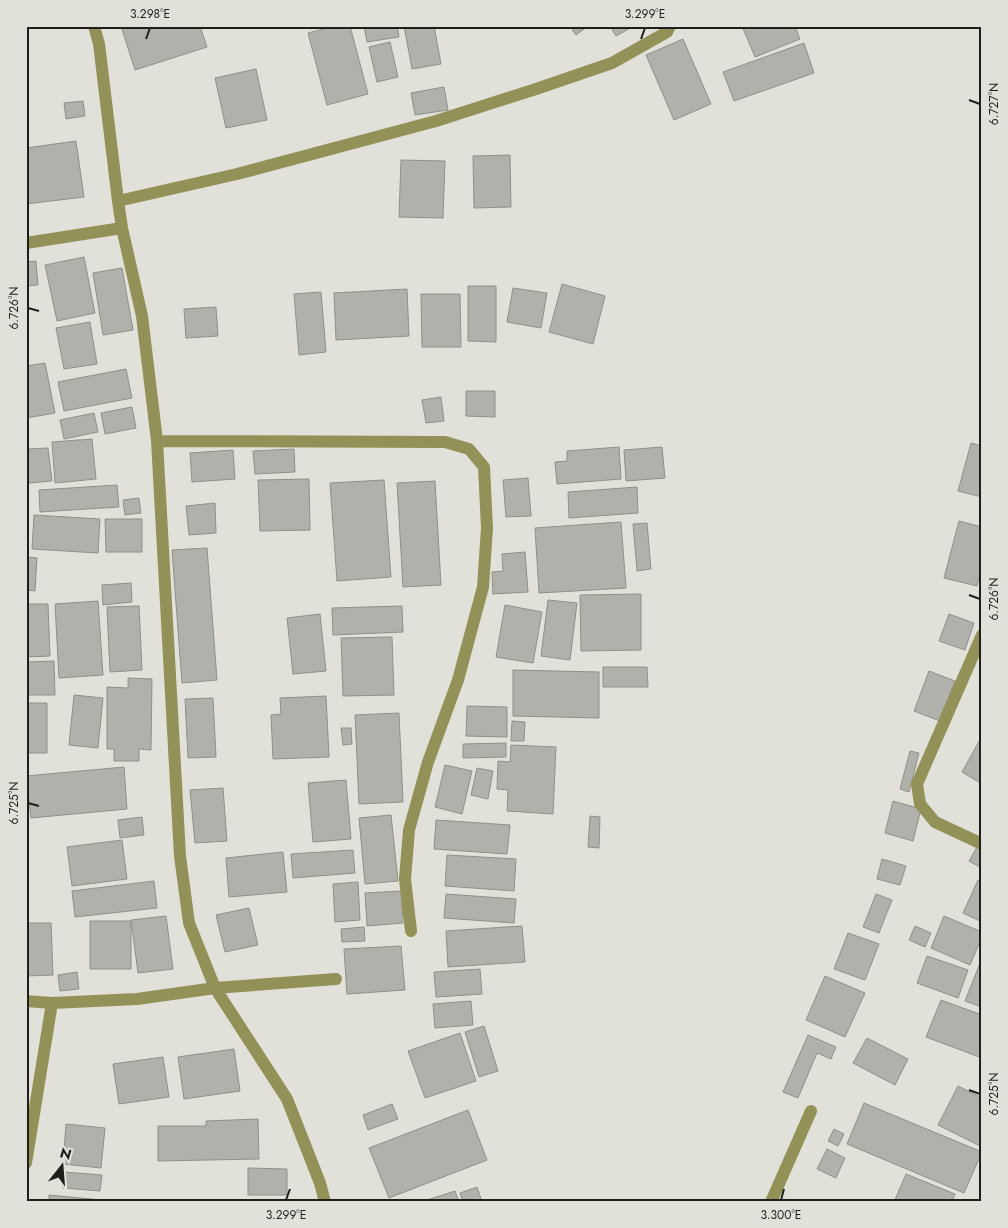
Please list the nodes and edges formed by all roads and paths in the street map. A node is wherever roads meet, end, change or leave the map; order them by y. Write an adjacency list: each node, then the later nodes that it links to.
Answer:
1 (94, 26): 3 (street)
2 (670, 26): 3 (street)
3 (118, 201): 4 (street)
4 (122, 228): 5 (street); 6 (street)
5 (26, 243)
6 (157, 441): 9 (street); 11 (street)
7 (982, 634): 8 (street)
8 (982, 844)
9 (411, 931)
10 (336, 980): 11 (street)
11 (215, 988): 13 (street); 16 (street)
12 (26, 1001): 13 (street)
13 (52, 1003): 15 (street)
14 (811, 1111): 17 (street)
15 (26, 1163)
16 (325, 1202)
17 (771, 1202)

